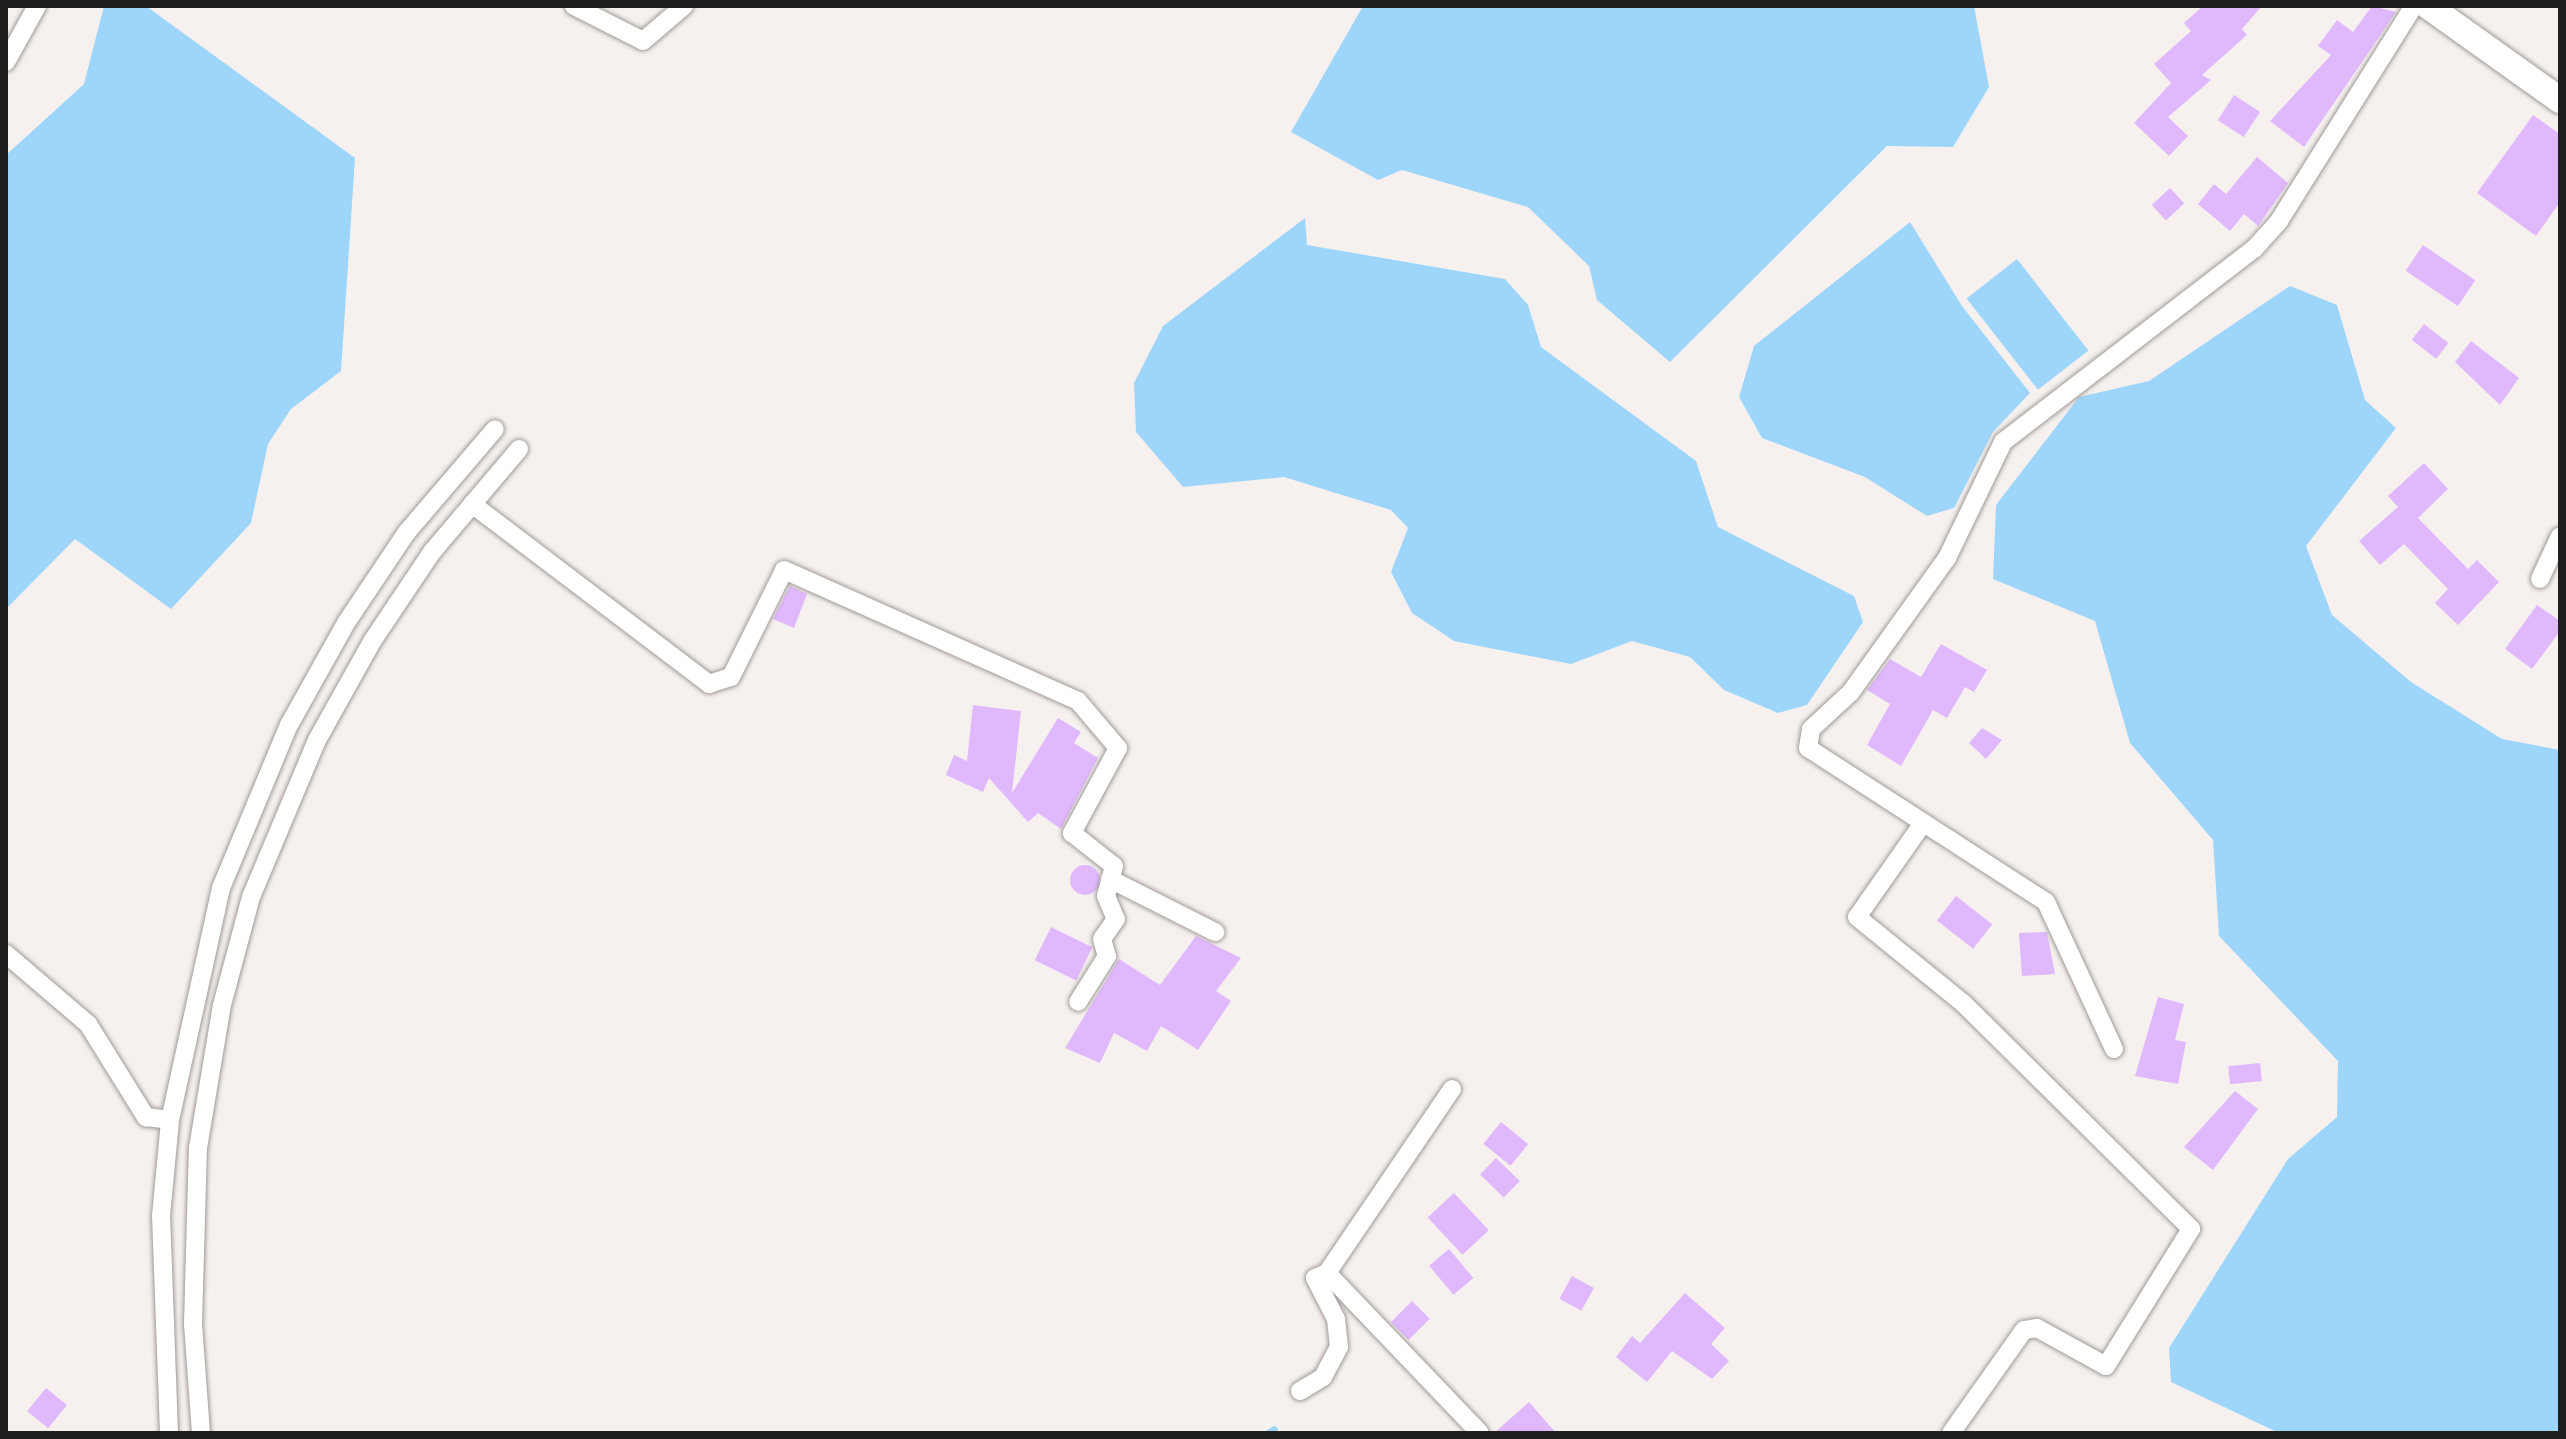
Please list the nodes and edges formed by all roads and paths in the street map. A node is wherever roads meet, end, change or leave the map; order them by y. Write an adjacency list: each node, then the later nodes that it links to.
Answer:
1 (37, 6): 6 (street)
2 (574, 6): 3 (street)
3 (684, 6)
4 (2414, 6): 13 (street)
5 (2428, 6): 7 (street)
6 (6, 62)
7 (2560, 100)
8 (495, 429): 14 (street)
9 (519, 449): 10 (street)
10 (472, 504): 15 (street); 16 (street)
11 (2560, 536): 12 (street)
12 (2540, 579)
13 (1921, 826): 20 (street); 30 (street)
14 (239, 835): 15 (street); 22 (street)
15 (268, 846): 25 (street)
16 (1110, 879): 17 (street); 19 (street)
17 (1215, 932)
18 (6, 954): 22 (street)
19 (1078, 1002)
20 (2114, 1049)
21 (1452, 1089): 23 (street)
22 (170, 1120): 26 (street)
23 (1327, 1273): 24 (street); 29 (street)
24 (1300, 1391)
25 (197, 1392): 26 (street); 28 (street)
26 (166, 1394): 27 (street)
27 (169, 1433)
28 (201, 1433)
29 (1480, 1433)
30 (1951, 1433)

